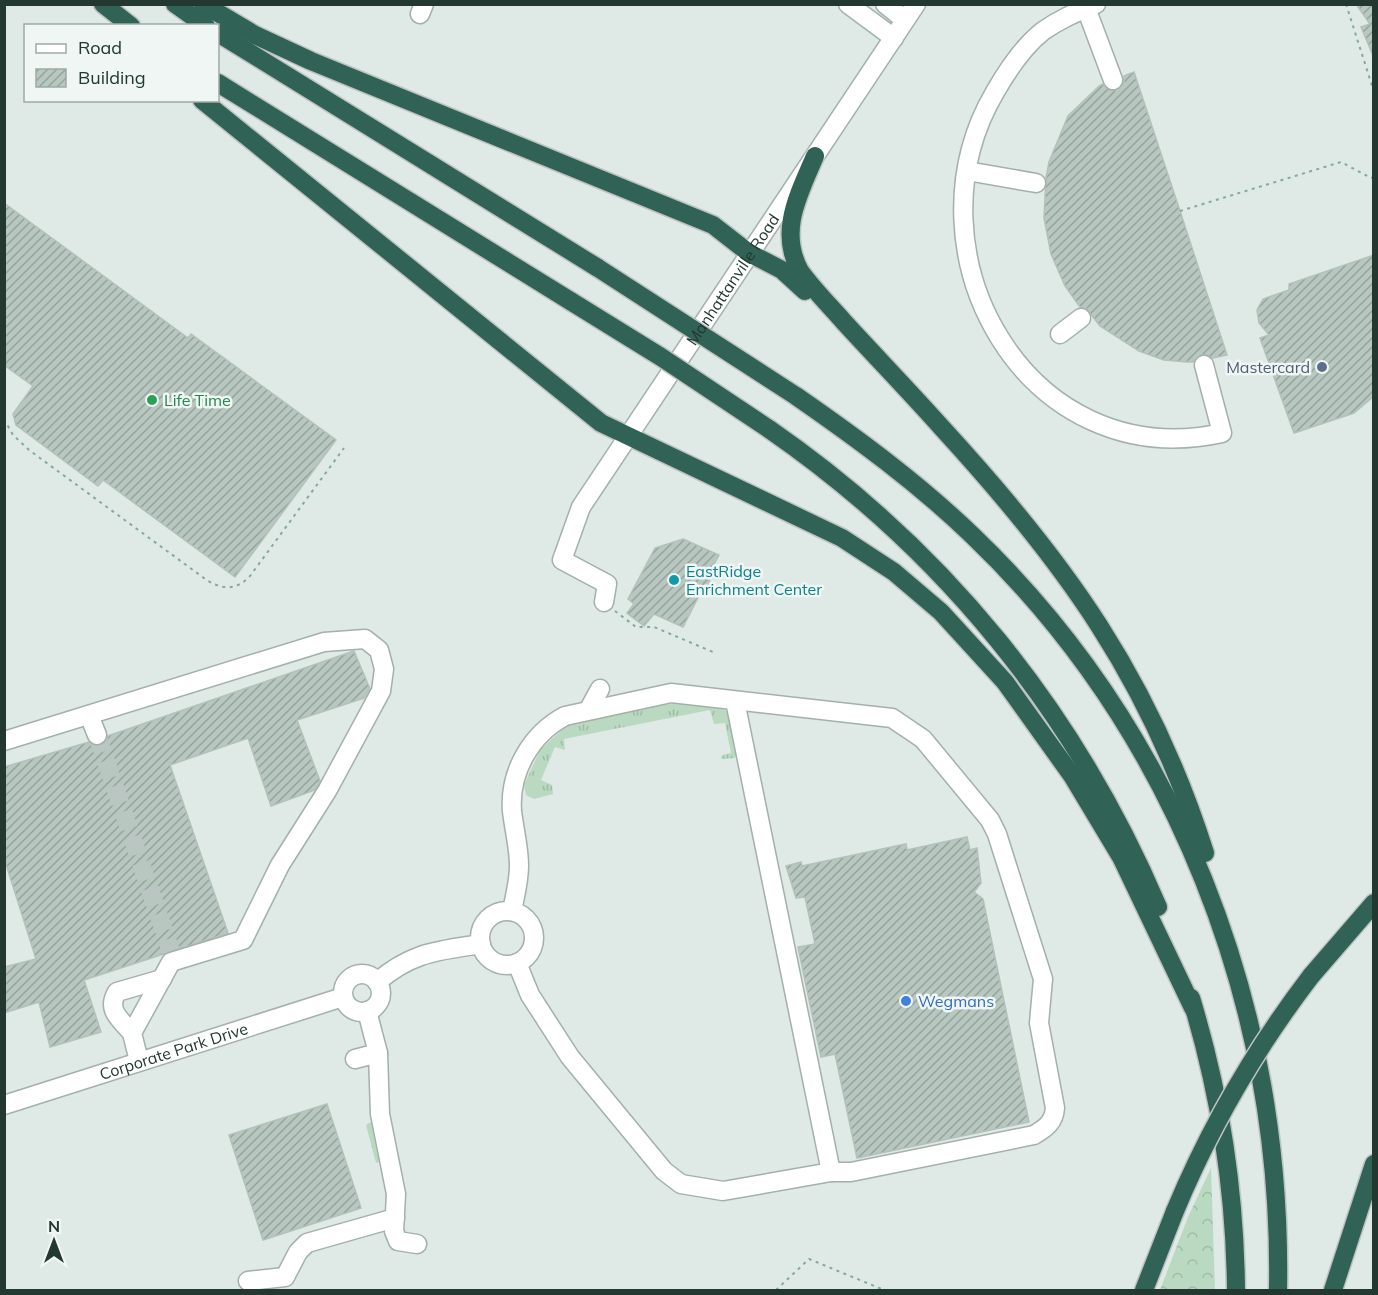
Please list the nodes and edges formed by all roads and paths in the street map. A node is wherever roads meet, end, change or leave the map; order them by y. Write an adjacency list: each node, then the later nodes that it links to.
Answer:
1 (87, 4): 11 (highway)
2 (103, 4): 12 (highway)
3 (175, 4): 13 (highway)
4 (202, 4): 25 (highway)
5 (848, 4): 15 (street)
6 (885, 4): 10 (street)
7 (916, 4): 10 (street, Manhattanville Road)
8 (1346, 4): 18 (path)
9 (1091, 6): 16 (street); 21 (street)
10 (905, 20): 15 (street, Manhattanville Road)
11 (109, 24)
12 (128, 24)
13 (203, 24)
14 (219, 34): 44 (highway, bridge)
15 (894, 38): 20 (street, Manhattanville Road)
16 (1113, 80)
17 (219, 84): 49 (highway, bridge)
18 (1374, 92)
19 (205, 102): 31 (highway)
20 (815, 156): 25 (street, Manhattanville Road); 29 (highway)
21 (967, 171): 23 (street); 28 (street)
22 (1374, 177): 24 (path)
23 (1036, 183)
24 (1180, 211)
25 (749, 253): 29 (highway); 31 (street, Manhattanville Road)
26 (1081, 318): 27 (street)
27 (1060, 334)
28 (1204, 366)
29 (886, 369): 44 (highway)
30 (4, 419): 32 (path)
31 (626, 437): 33 (street, Manhattanville Road); 49 (highway)
32 (344, 448)
33 (604, 602): 34 (path)
34 (713, 652)
35 (600, 689): 37 (street)
36 (735, 700): 37 (street); 57 (street); 57 (street)
37 (589, 709): 42 (street)
38 (89, 715): 39 (street); 40 (street); 46 (street)
39 (97, 735)
40 (4, 741)
41 (1374, 903): 64 (highway, bridge)
42 (512, 911): 43 (street); 45 (street)
43 (481, 944): 45 (street); 47 (street)
44 (1233, 959): 66 (highway)
45 (517, 963): 57 (street)
46 (162, 979): 51 (street); 51 (street)
47 (377, 982): 48 (street); 50 (street)
48 (343, 997): 50 (street); 54 (street, Corporate Park Drive)
49 (1194, 1008): 65 (highway)
50 (367, 1011): 52 (street)
51 (132, 1033): 54 (street)
52 (378, 1053): 53 (street); 59 (street)
53 (356, 1059)
54 (139, 1061): 55 (street, Corporate Park Drive)
55 (4, 1105)
56 (1374, 1164): 58 (highway)
57 (831, 1172)
58 (1366, 1188): 67 (highway); 68 (highway)
59 (395, 1218): 60 (street); 61 (street)
60 (417, 1244)
61 (248, 1281)
62 (776, 1290): 63 (path)
63 (884, 1290)
64 (1144, 1290)
65 (1236, 1290)
66 (1278, 1290)
67 (1333, 1290)
68 (1347, 1290)

